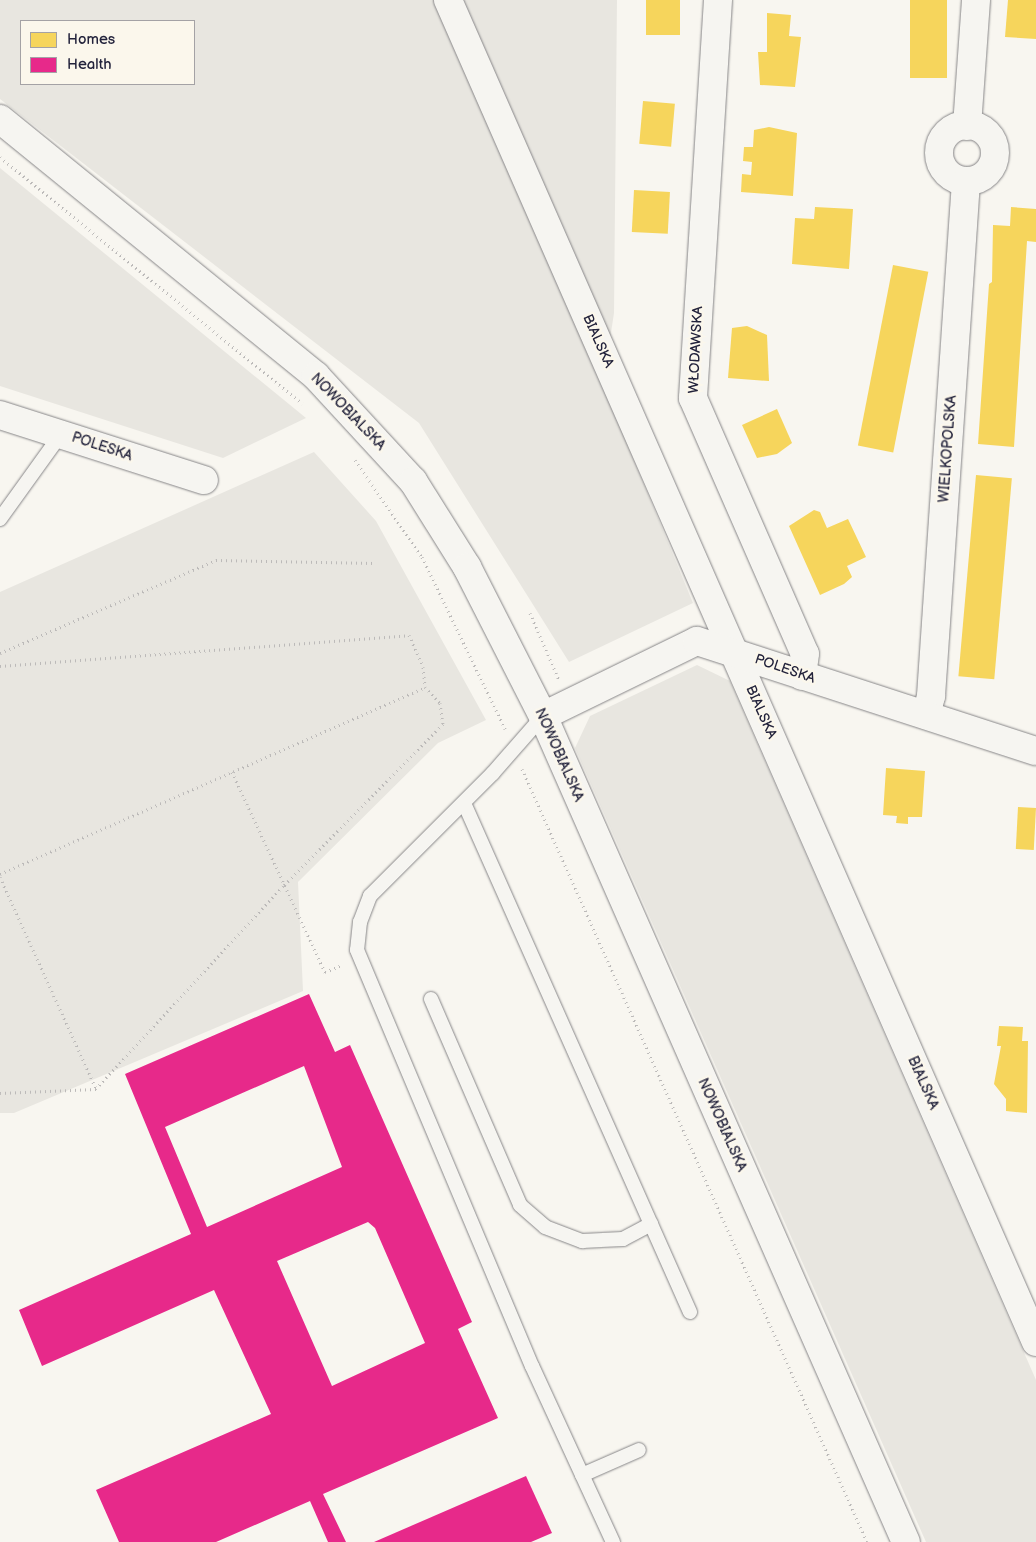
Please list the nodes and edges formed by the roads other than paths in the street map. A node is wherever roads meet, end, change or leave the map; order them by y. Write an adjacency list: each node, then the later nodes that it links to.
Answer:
1 (448, 0): 11 (street, BIALSKA)
2 (718, 0): 12 (street, WŁODAWSKA)
3 (976, 0): 5 (street)
4 (0, 120): 14 (street, NOWOBIALSKA)
5 (967, 126): 6 (street); 6 (street)
6 (966, 181): 13 (street, WIELKOPOLSKA)
7 (0, 414): 8 (street, POLESKA)
8 (61, 434): 9 (street, POLESKA); 10 (lane)
9 (204, 480)
10 (0, 519)
11 (734, 652): 12 (street, POLESKA); 14 (street, POLESKA); 20 (street, BIALSKA)
12 (802, 676): 13 (street, POLESKA)
13 (926, 715): 15 (street, POLESKA)
14 (543, 716): 16 (lane); 24 (street, NOWOBIALSKA)
15 (1036, 751)
16 (464, 803): 18 (lane); 22 (lane)
17 (431, 999): 18 (lane)
18 (651, 1224): 19 (lane)
19 (690, 1312)
20 (1036, 1342)
21 (639, 1450): 22 (lane)
22 (582, 1475): 23 (lane)
23 (613, 1542)
24 (906, 1542)

